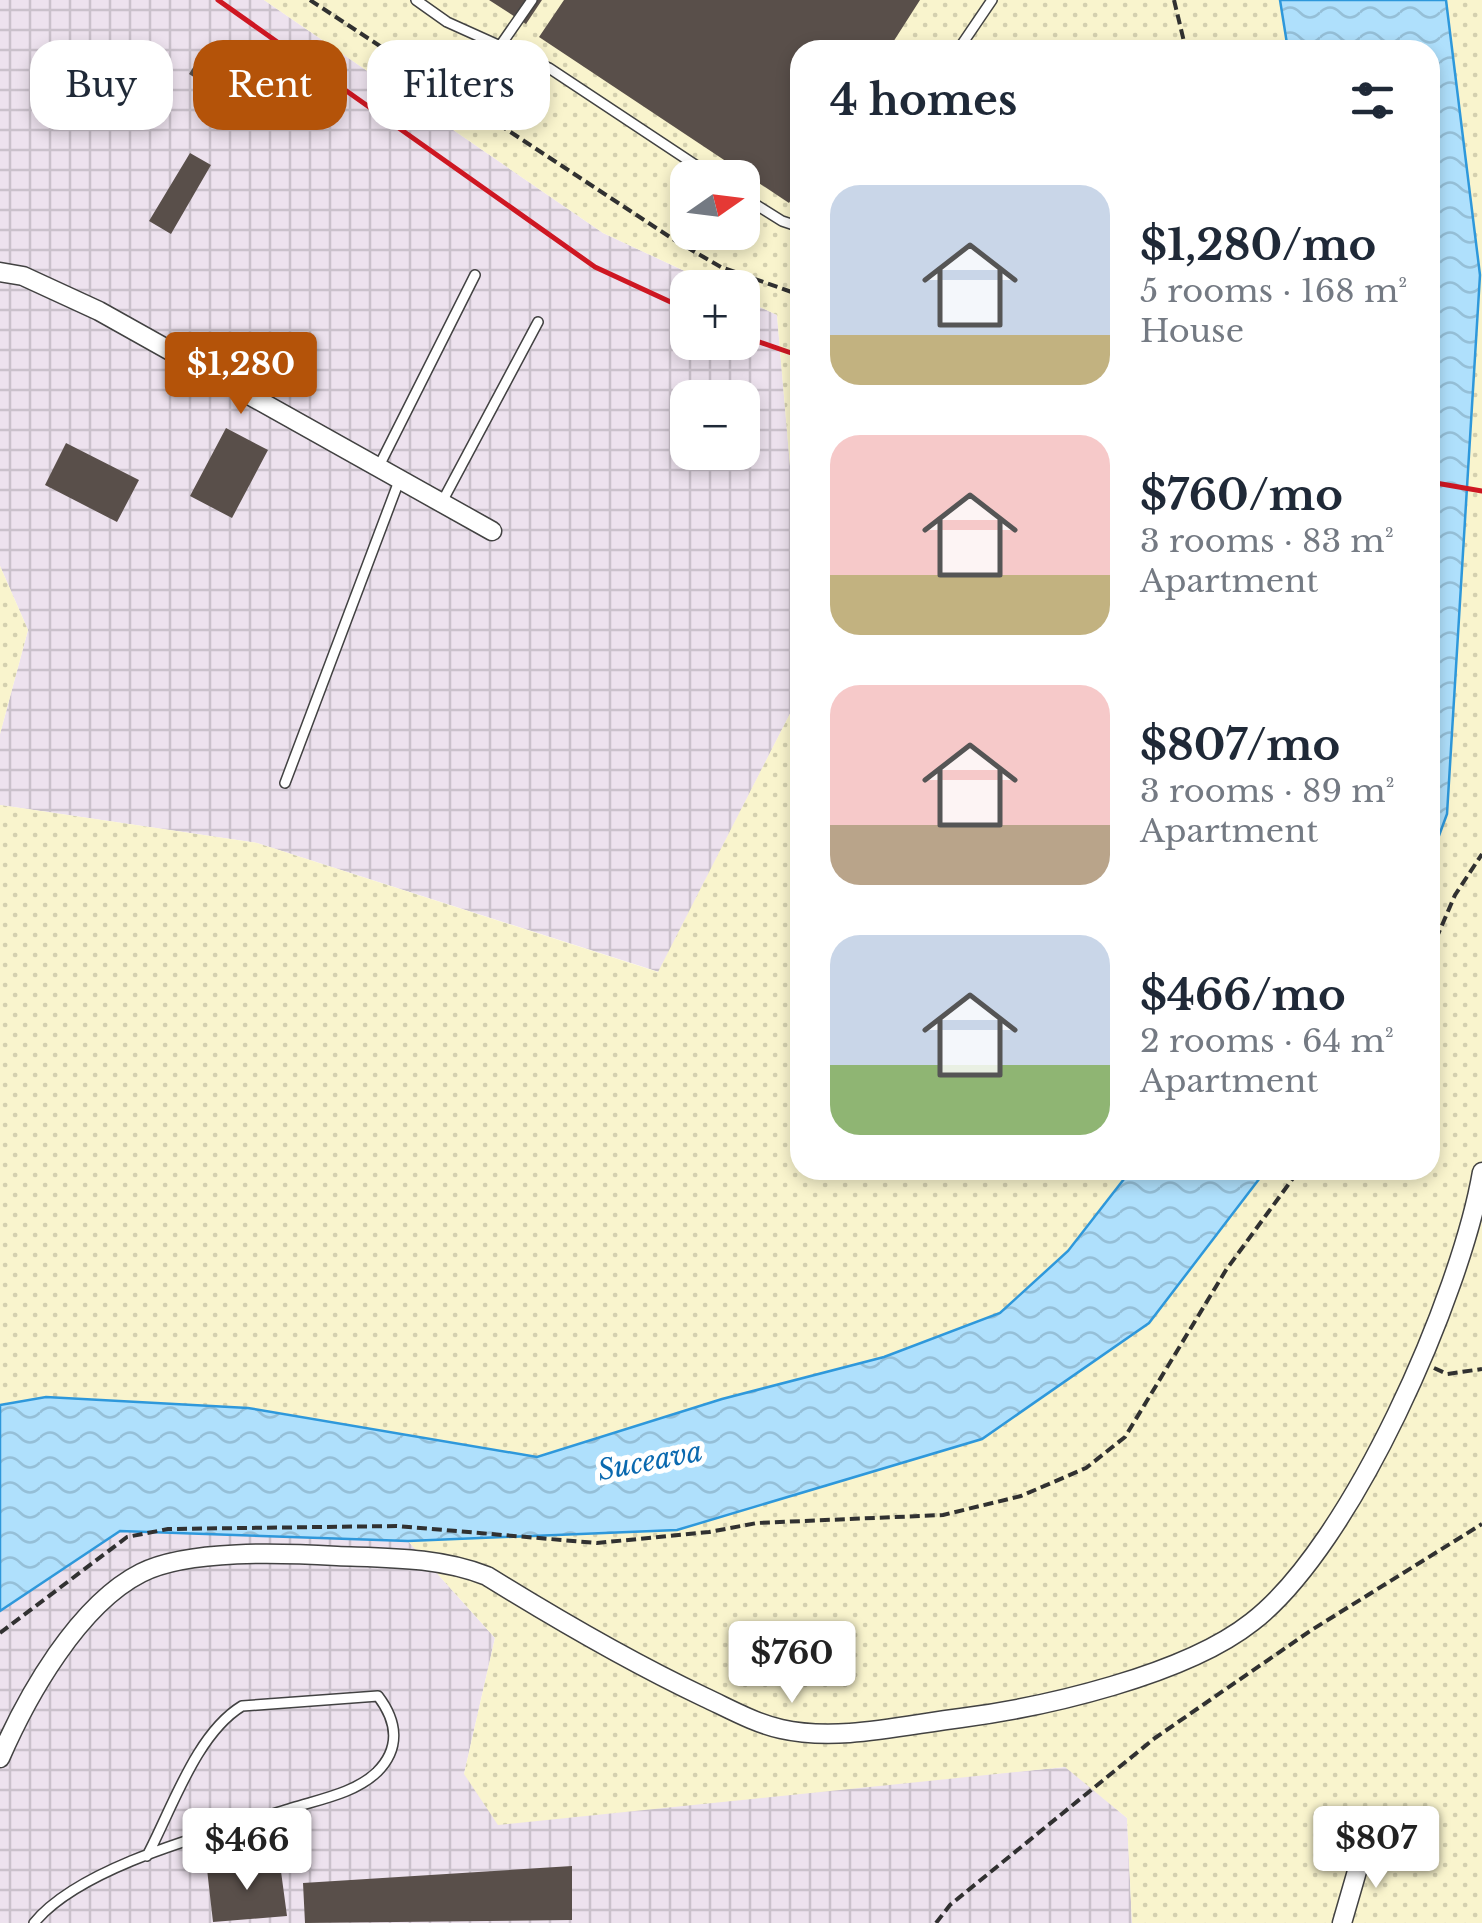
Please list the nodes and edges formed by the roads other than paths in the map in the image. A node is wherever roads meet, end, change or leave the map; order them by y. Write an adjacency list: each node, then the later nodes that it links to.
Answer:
1 (416, 0): 4 (lane)
2 (532, 0): 5 (lane)
3 (992, 0): 6 (lane)
4 (487, 40)
5 (504, 40)
6 (965, 40)
7 (550, 69): 8 (lane)
8 (688, 160)
9 (760, 207): 10 (lane)
10 (790, 224)
11 (0, 272): 14 (street)
12 (475, 276): 14 (lane)
13 (538, 322): 16 (lane)
14 (379, 466): 15 (street)
15 (400, 478): 16 (street); 18 (lane)
16 (442, 502): 17 (street)
17 (492, 531)
18 (285, 783)
19 (1482, 1172): 20 (street)
20 (0, 1758)
21 (1364, 1846): 24 (street)
22 (147, 1856): 22 (lane); 23 (lane)
23 (34, 1923)
24 (1342, 1923)

